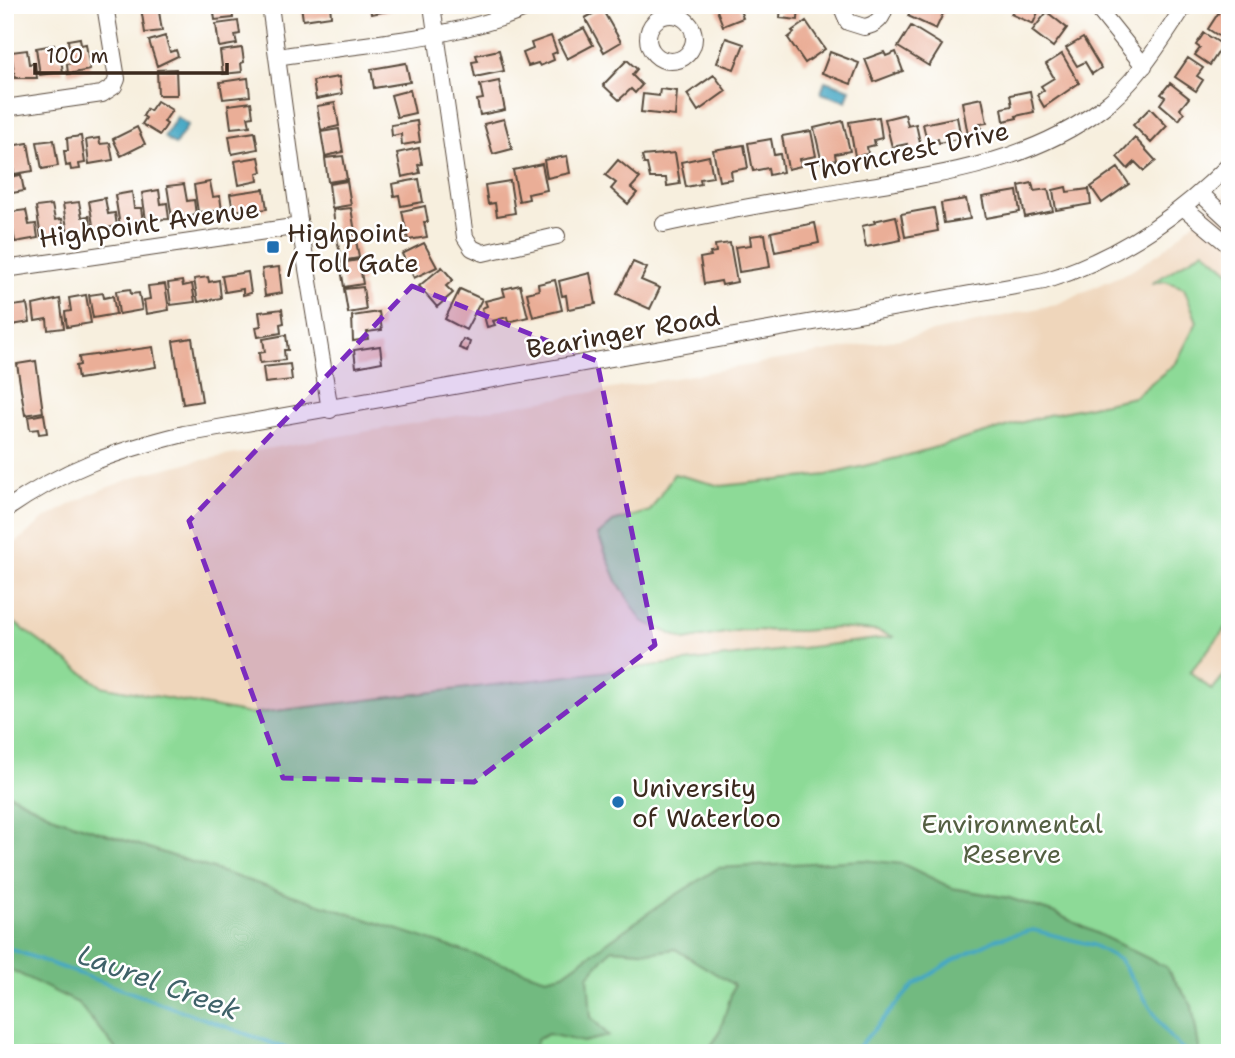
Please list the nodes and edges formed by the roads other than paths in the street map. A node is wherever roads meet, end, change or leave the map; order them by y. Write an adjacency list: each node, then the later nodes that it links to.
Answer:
1 (105, 5): 14 (street)
2 (270, 5): 12 (street)
3 (432, 5): 11 (street)
4 (534, 5): 11 (street)
5 (647, 5): 10 (street)
6 (841, 5): 7 (street)
7 (885, 5)
8 (1095, 5): 13 (street)
9 (1185, 5): 13 (street, Thorncrest Drive)
10 (657, 19)
11 (436, 33): 12 (street); 21 (street)
12 (278, 57): 20 (street)
13 (1144, 66): 19 (street, Thorncrest Drive)
14 (5, 108)
15 (1230, 164): 16 (street, Bearinger Road)
16 (1201, 194): 17 (street, Bearinger Road); 18 (street)
17 (1184, 208): 22 (street); 24 (street, Bearinger Road)
18 (1230, 221)
19 (664, 224)
20 (300, 226): 23 (street, Highpoint Avenue); 24 (street)
21 (557, 236)
22 (1230, 246)
23 (5, 269)
24 (330, 410): 25 (street, Bearinger Road)
25 (5, 510)

